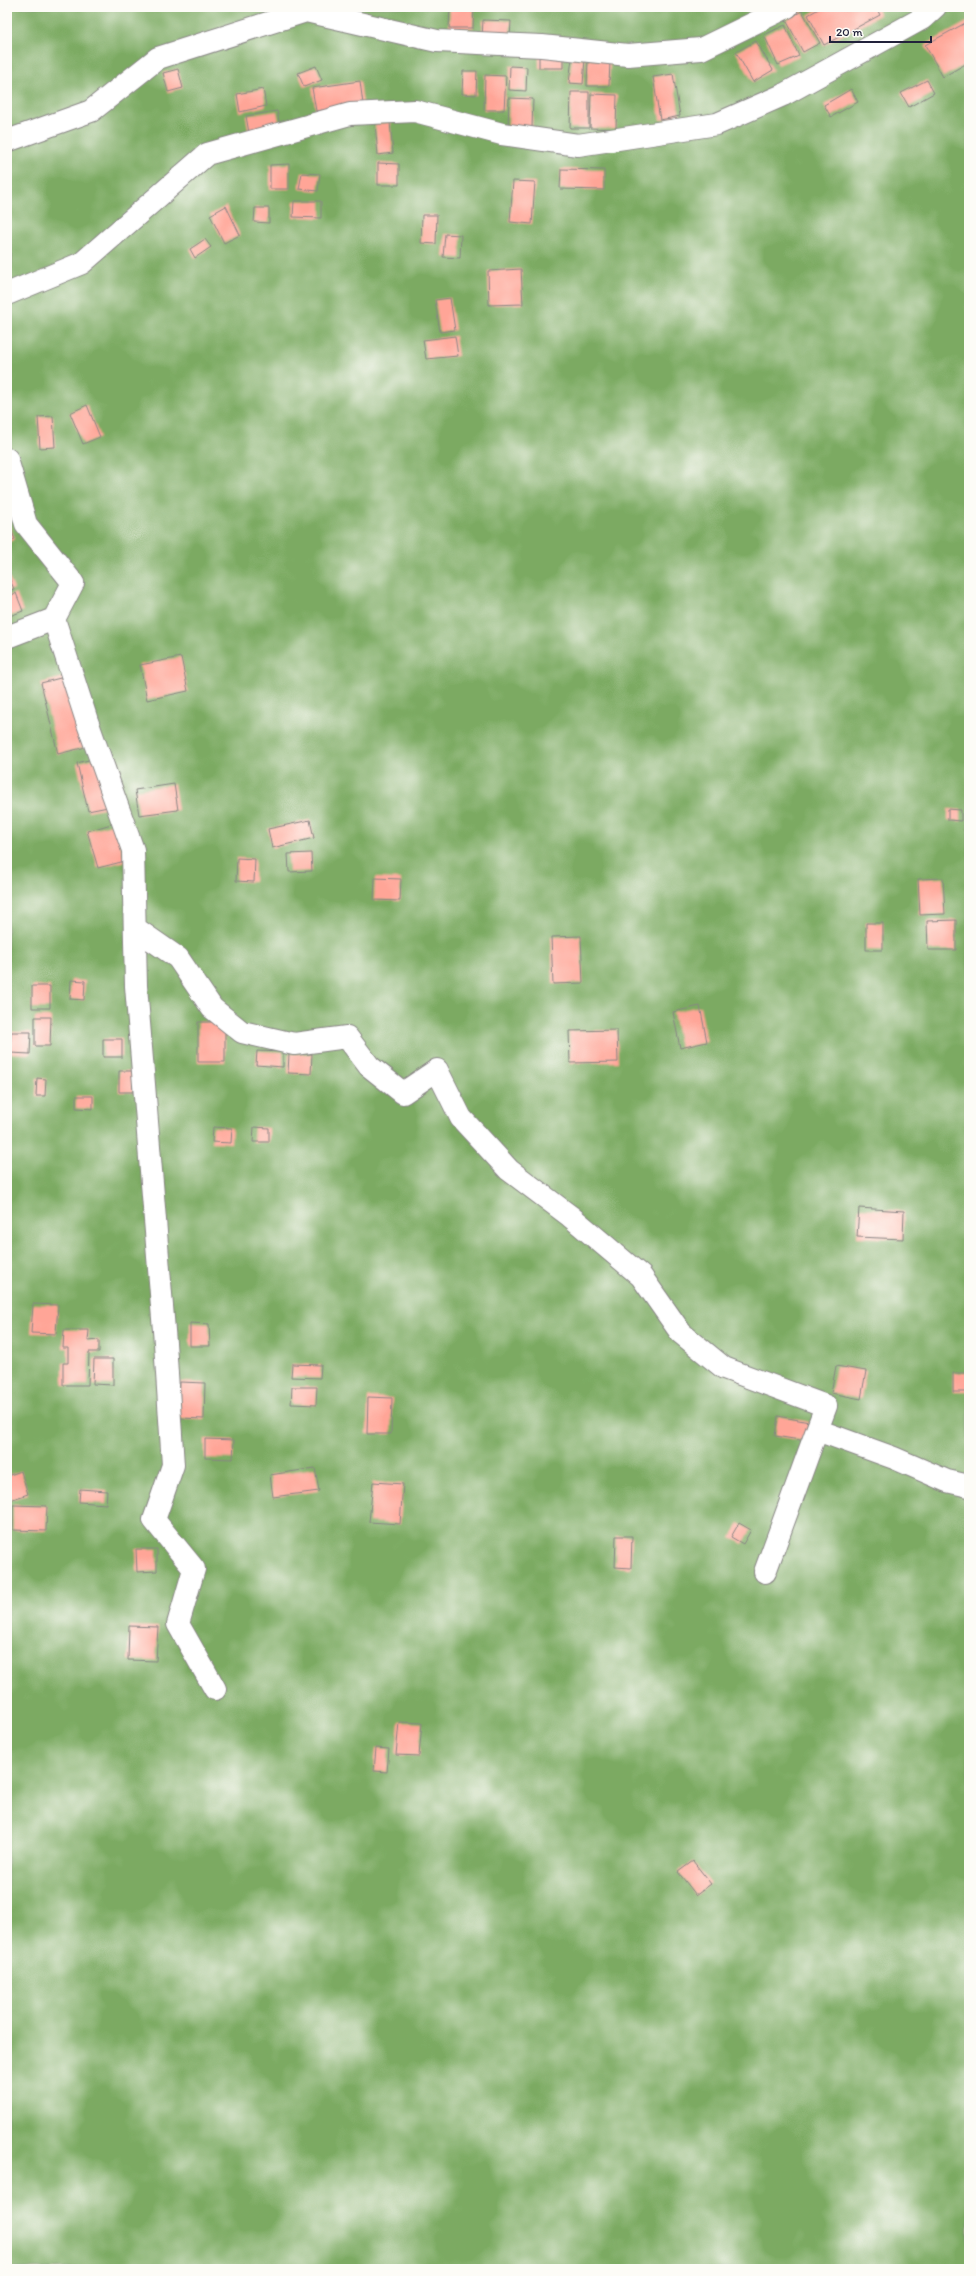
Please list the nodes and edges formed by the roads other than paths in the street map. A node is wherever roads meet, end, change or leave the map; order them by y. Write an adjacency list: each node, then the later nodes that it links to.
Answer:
1 (787, 7): 3 (street)
2 (935, 7): 4 (street)
3 (7, 141)
4 (7, 294)
5 (7, 459): 6 (street)
6 (54, 619): 7 (street); 8 (street)
7 (7, 636)
8 (135, 928): 9 (street); 12 (street)
9 (817, 1430): 10 (street); 11 (street)
10 (969, 1486)
11 (765, 1572)
12 (215, 1689)

